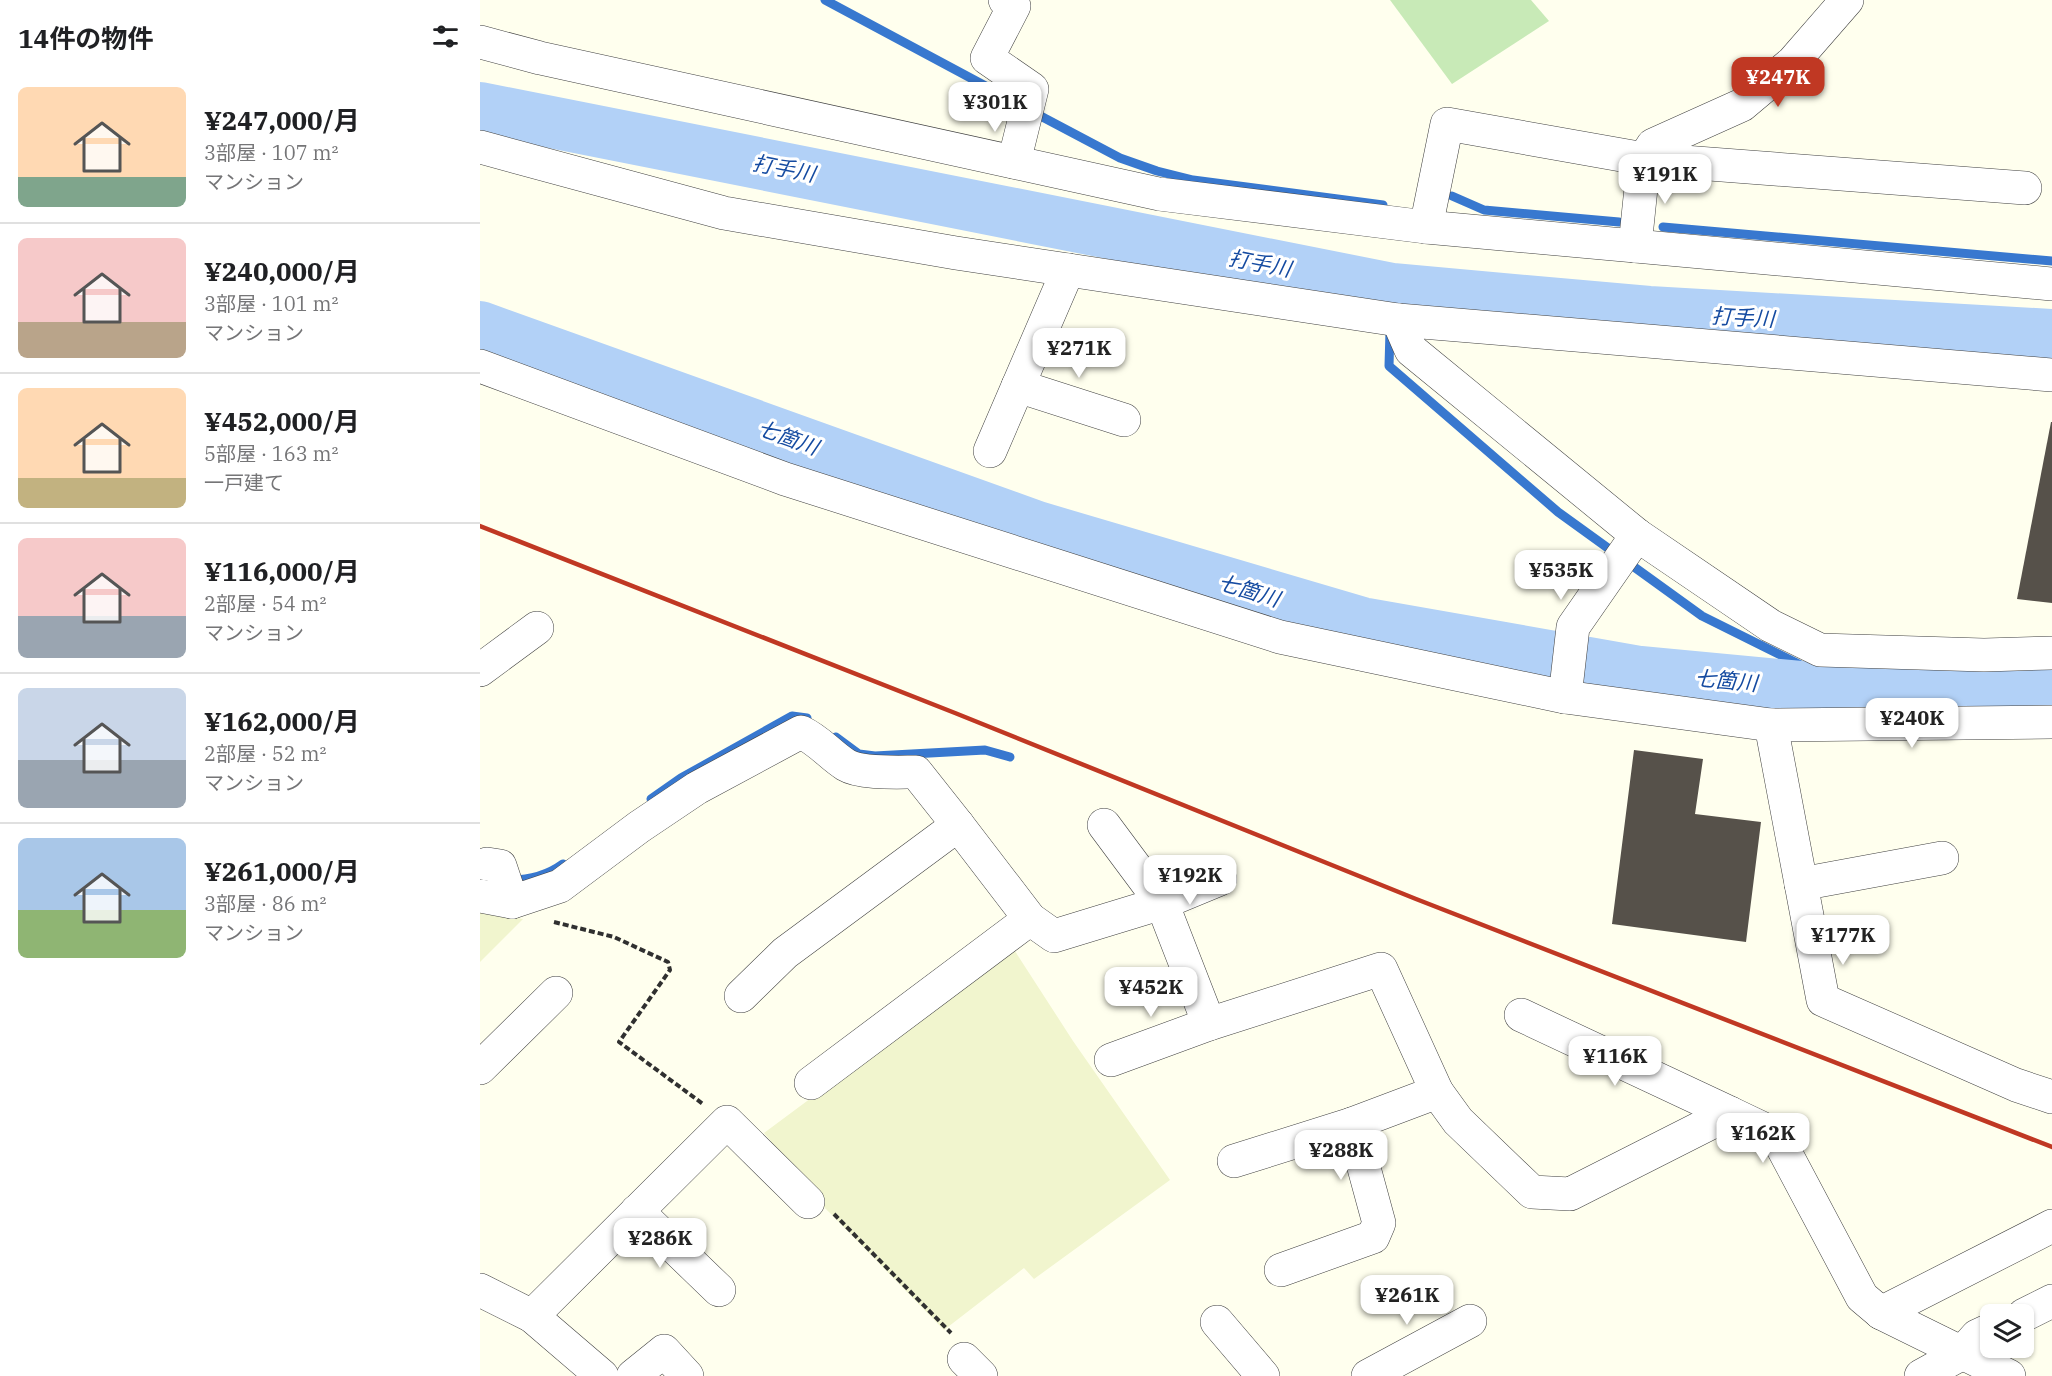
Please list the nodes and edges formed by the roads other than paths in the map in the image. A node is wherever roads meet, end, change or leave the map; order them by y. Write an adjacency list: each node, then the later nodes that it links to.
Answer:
1 (1005, 0): 6 (street)
2 (1847, 0): 5 (street)
3 (480, 42): 6 (street)
4 (480, 147): 10 (street)
5 (1644, 159): 7 (street); 8 (street); 9 (street)
6 (1014, 162): 8 (street)
7 (2025, 188)
8 (1426, 227): 9 (street)
9 (1635, 246): 11 (street)
10 (1068, 270): 12 (street); 15 (street)
11 (2052, 284)
12 (1398, 320): 14 (street); 18 (street)
13 (480, 366): 22 (street)
14 (2052, 375)
15 (1018, 386): 16 (street); 17 (street)
16 (1124, 420)
17 (990, 451)
18 (1637, 535): 20 (street); 22 (street)
19 (537, 628): 21 (street)
20 (2052, 653)
21 (480, 670)
22 (1565, 697): 24 (street)
23 (2052, 722): 24 (street)
24 (1771, 725): 30 (street)
25 (958, 825): 28 (street); 32 (street); 34 (street)
26 (1104, 825): 31 (street)
27 (1942, 858): 30 (street)
28 (493, 876)
29 (1220, 879): 31 (street)
30 (1802, 884): 41 (street)
31 (1162, 903): 32 (street); 36 (street)
32 (1030, 919): 39 (street)
33 (556, 993): 38 (street)
34 (741, 996)
35 (1521, 1016): 42 (street)
36 (1209, 1024): 37 (street); 40 (street)
37 (1111, 1060)
38 (480, 1068)
39 (811, 1083)
40 (1437, 1092): 42 (street); 43 (street)
41 (2052, 1097)
42 (1730, 1113): 53 (street)
43 (1352, 1124): 44 (street); 48 (street)
44 (1234, 1161)
45 (808, 1202): 46 (street)
46 (637, 1211): 49 (street); 54 (street)
47 (2052, 1226): 53 (street)
48 (1281, 1270)
49 (719, 1290)
50 (483, 1298): 54 (street)
51 (2052, 1301): 52 (street)
52 (2034, 1310)
53 (1881, 1313): 58 (street)
54 (532, 1316): 59 (street)
55 (1470, 1321): 63 (street)
56 (1217, 1322): 62 (street)
57 (1980, 1335): 58 (street)
58 (1961, 1354): 64 (street); 65 (street)
59 (602, 1376)
60 (633, 1376): 61 (street)
61 (687, 1376)
62 (1263, 1376)
63 (1368, 1376)
64 (1921, 1376)
65 (2009, 1376)

